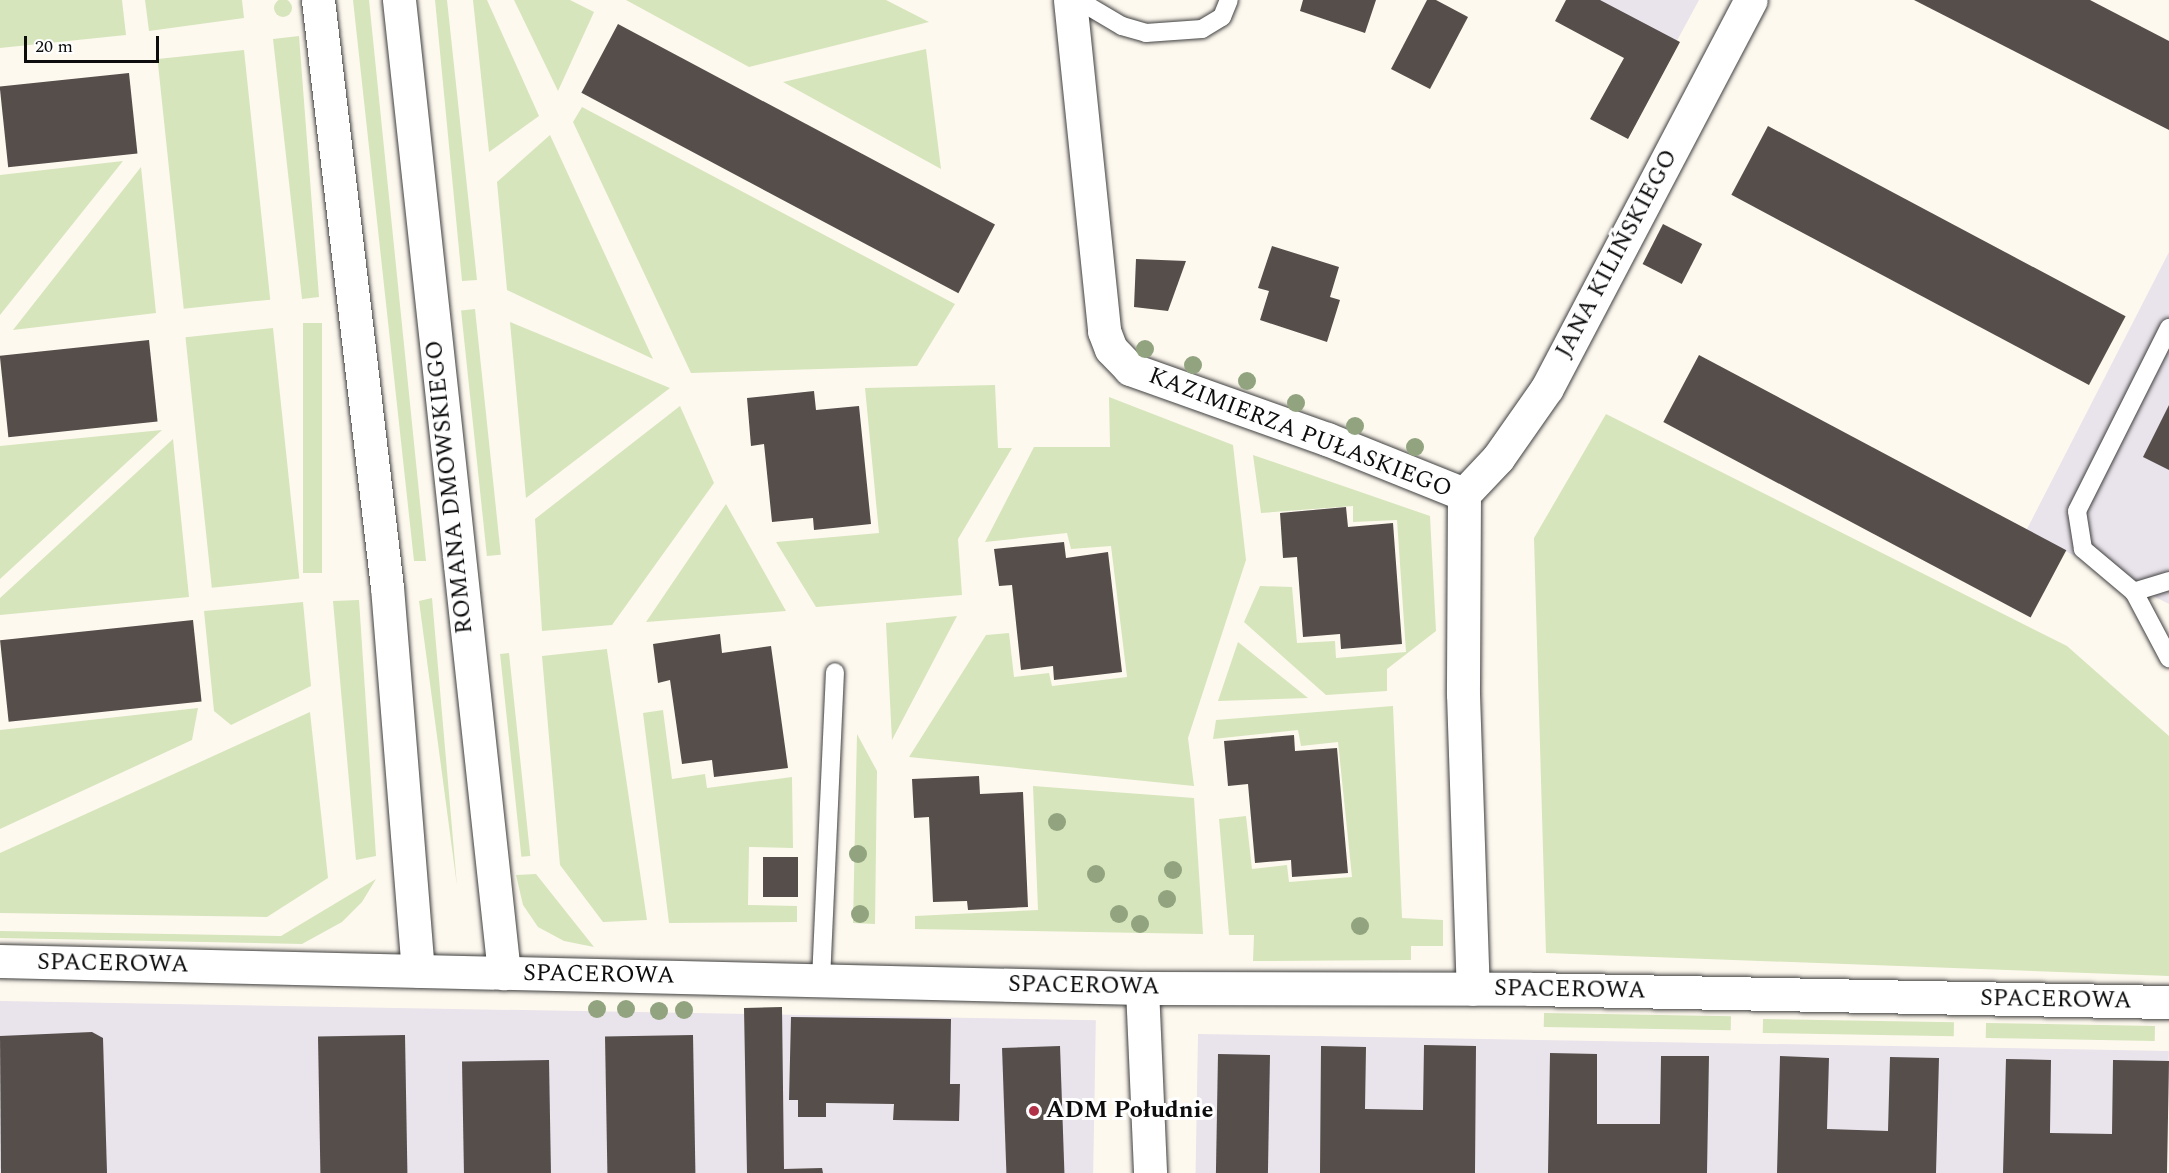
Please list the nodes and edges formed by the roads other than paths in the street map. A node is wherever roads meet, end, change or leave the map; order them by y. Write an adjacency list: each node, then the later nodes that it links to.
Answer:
1 (318, 0): 14 (street)
2 (399, 0): 15 (street, ROMANA DMOWSKIEGO)
3 (1070, 0): 8 (street, KAZIMIERZA PUŁASKIEGO)
4 (1078, 0): 5 (lane)
5 (1229, 0)
6 (1751, 0): 8 (street, JANA KILIŃSKIEGO)
7 (2169, 328): 10 (lane)
8 (1464, 494): 18 (street, KAZIMIERZA PUŁASKIEGO)
9 (2169, 581): 10 (lane)
10 (2134, 592): 11 (lane)
11 (2169, 658)
12 (835, 672): 16 (lane)
13 (0, 961): 14 (street, SPACEROWA)
14 (418, 971): 15 (street, SPACEROWA)
15 (504, 973): 16 (street, SPACEROWA)
16 (821, 980): 17 (street, SPACEROWA)
17 (1142, 988): 18 (street, SPACEROWA); 20 (street)
18 (1473, 989): 19 (street, SPACEROWA)
19 (2169, 1002)
20 (1150, 1173)

